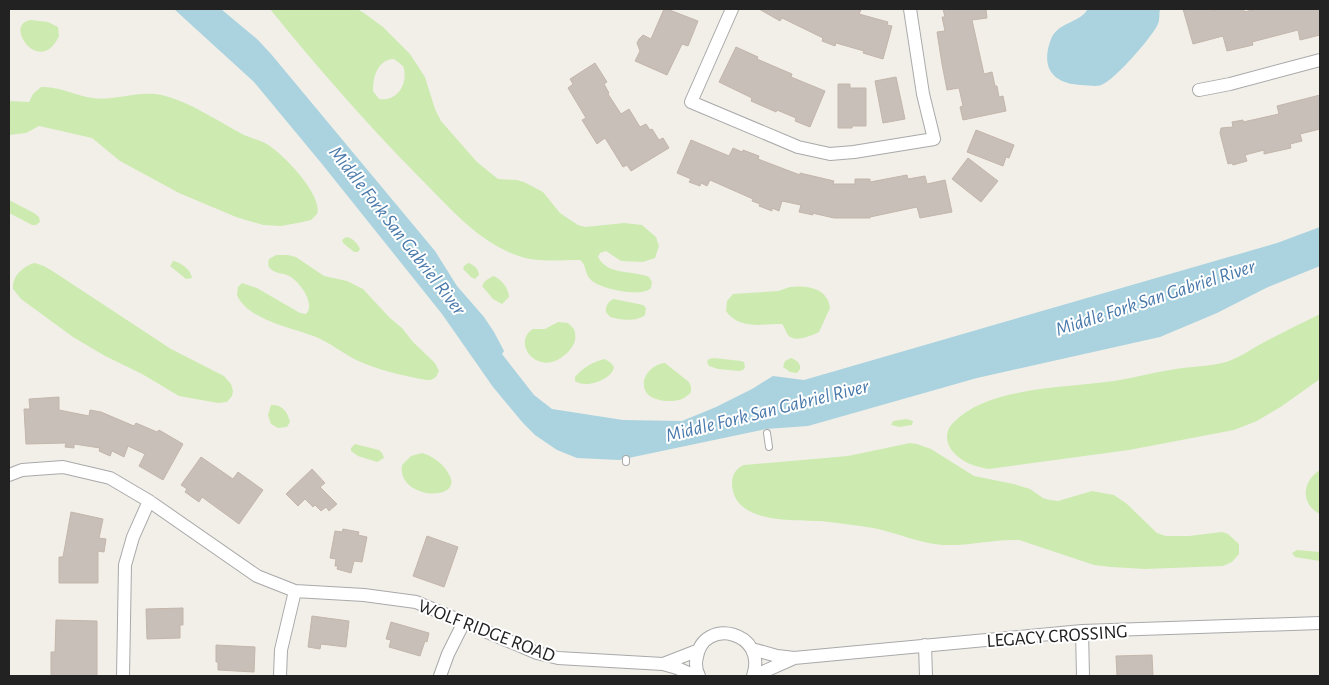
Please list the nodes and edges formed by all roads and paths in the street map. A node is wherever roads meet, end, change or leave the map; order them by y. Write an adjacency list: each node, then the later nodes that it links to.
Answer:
1 (732, 9): 2 (street)
2 (910, 9)
3 (1320, 60): 4 (street)
4 (1199, 90)
5 (767, 434): 6 (lane)
6 (769, 447)
7 (9, 475): 8 (street, WOLF RIDGE ROAD)
8 (149, 501): 9 (street, WOLF RIDGE ROAD); 18 (street)
9 (295, 591): 10 (street, WOLF RIDGE ROAD); 19 (street)
10 (464, 622): 17 (street, WOLF RIDGE ROAD); 20 (street)
11 (1320, 623): 12 (street, LEGACY CROSSING)
12 (1082, 631): 13 (street, LEGACY CROSSING); 25 (street)
13 (924, 645): 16 (street, LEGACY CROSSING); 24 (street)
14 (752, 649): 15 (street, LEGACY CROSSING); 16 (street, LEGACY CROSSING); 23 (street, LEGACY CROSSING)
15 (699, 650): 17 (street, WOLF RIDGE ROAD); 22 (street)
16 (794, 658): 23 (street, LEGACY CROSSING)
17 (663, 664): 21 (street)
18 (123, 676)
19 (280, 676)
20 (440, 676)
21 (695, 676)
22 (699, 676)
23 (753, 676)
24 (926, 676)
25 (1083, 676)

